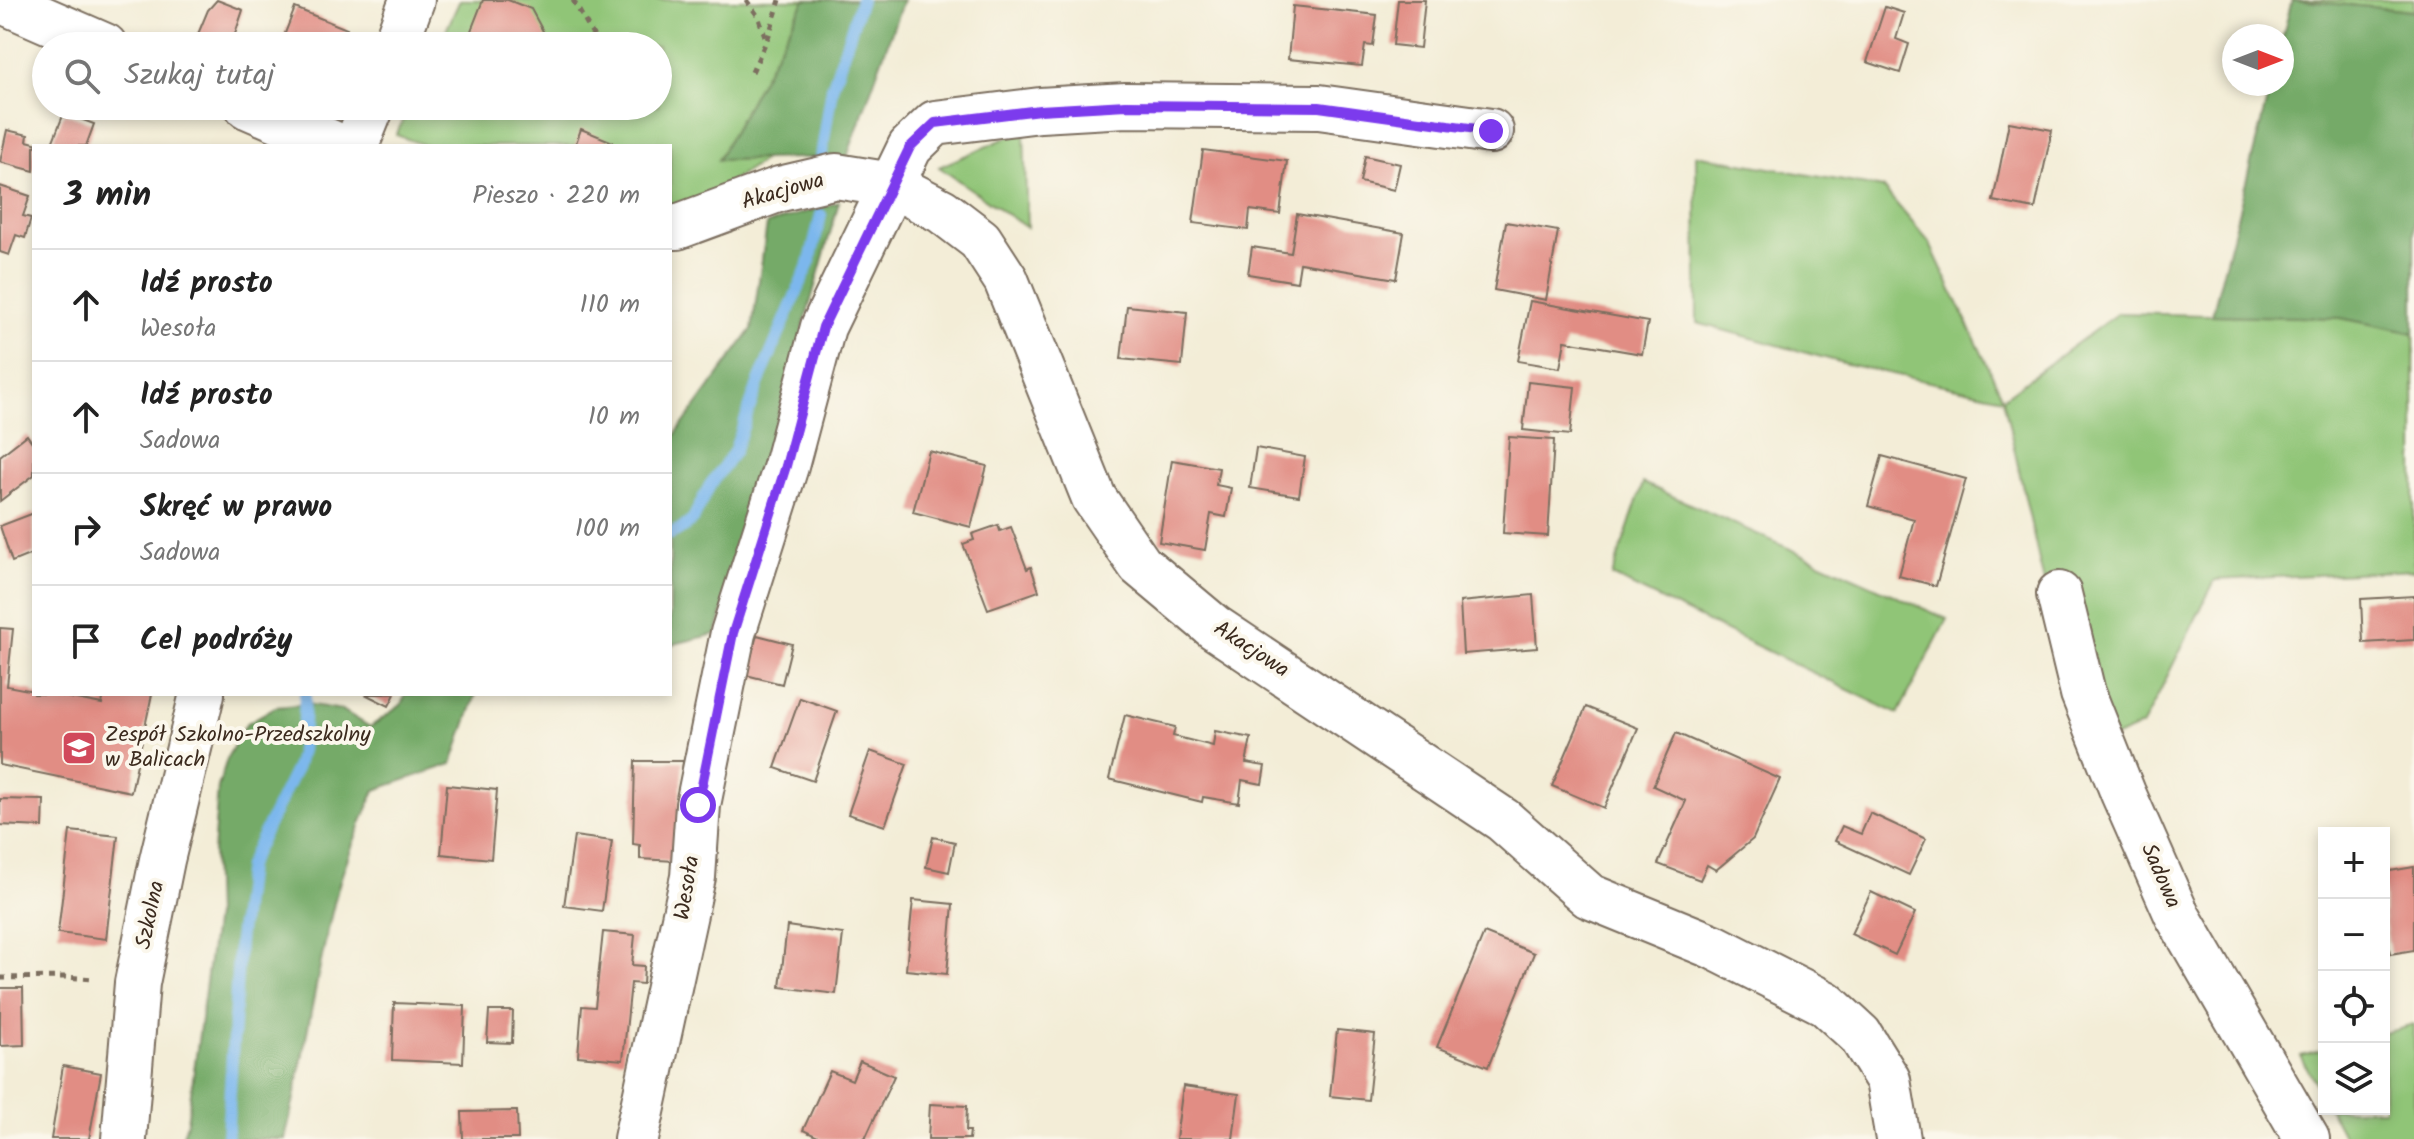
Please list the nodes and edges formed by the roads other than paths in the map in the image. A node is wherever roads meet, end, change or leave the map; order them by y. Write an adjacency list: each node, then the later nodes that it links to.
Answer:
1 (0, 0): 3 (street)
2 (412, 0): 4 (street)
3 (73, 32)
4 (400, 32)
5 (279, 120): 8 (street)
6 (366, 120): 9 (street)
7 (1491, 131): 10 (street)
8 (334, 144)
9 (357, 144)
10 (892, 185): 11 (street, Akacjowa); 15 (street, Wesoła); 16 (street, Akacjowa)
11 (672, 227)
12 (2059, 594): 17 (street, Sadowa)
13 (202, 696): 14 (street, Szkolna)
14 (124, 1139)
15 (636, 1139)
16 (1898, 1139)
17 (2307, 1139)

